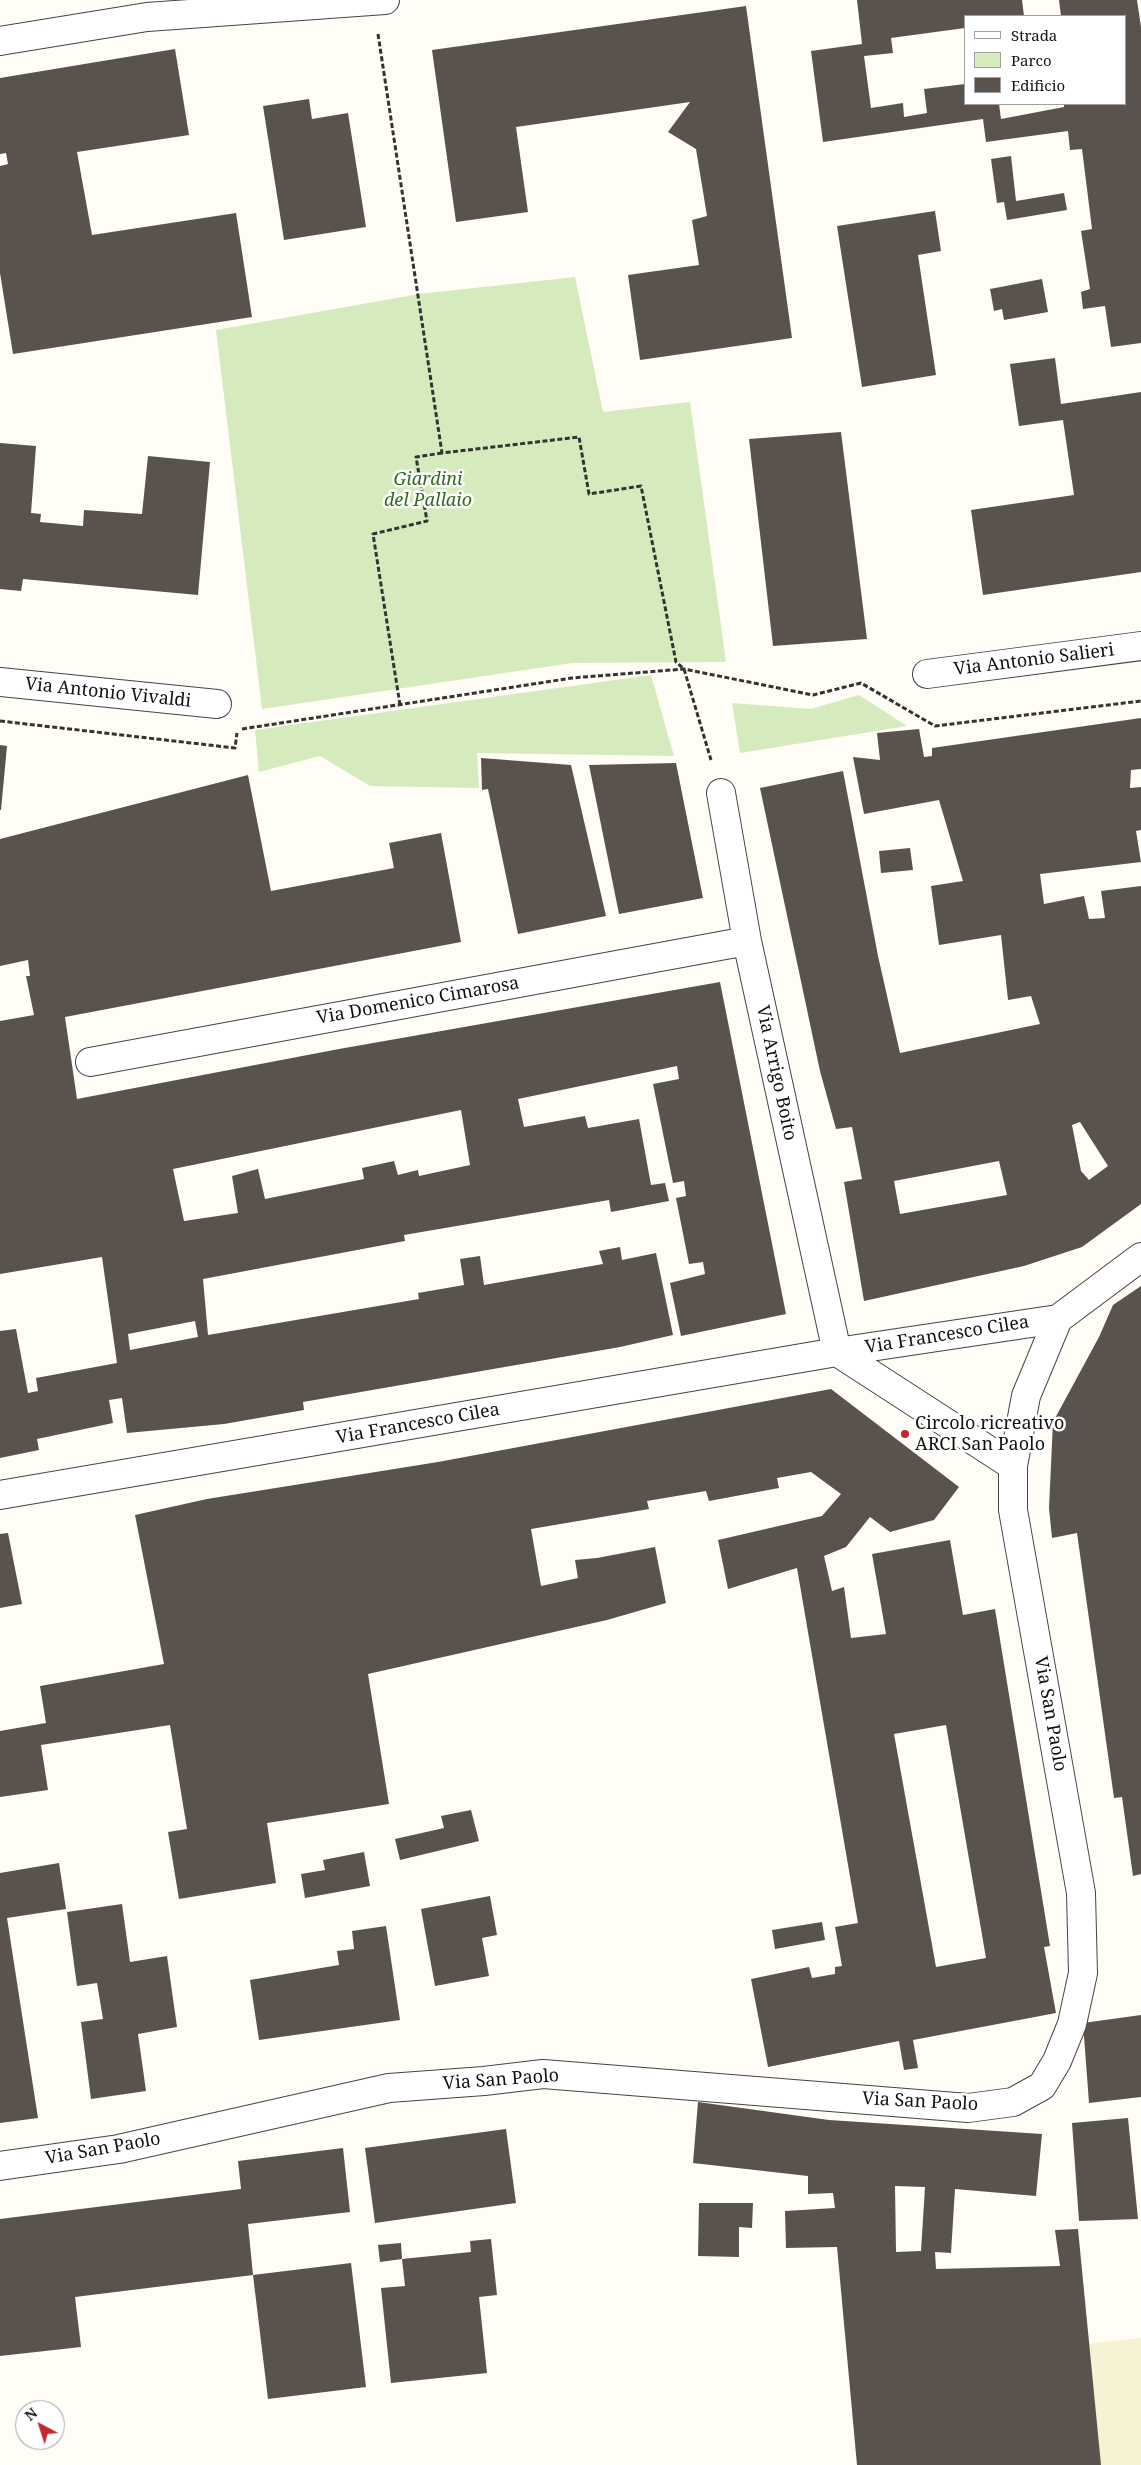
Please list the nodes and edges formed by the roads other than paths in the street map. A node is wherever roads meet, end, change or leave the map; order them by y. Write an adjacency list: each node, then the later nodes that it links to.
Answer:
1 (379, 1): 2 (street)
2 (146, 9): 3 (street)
3 (0, 41)
4 (1141, 646): 5 (street, Via Antonio Salieri)
5 (927, 674)
6 (0, 682): 7 (street, Via Antonio Vivaldi)
7 (217, 704)
8 (721, 794): 9 (street, Via Arrigo Boito)
9 (747, 941): 10 (street, Via Domenico Cimarosa); 13 (street, Via Arrigo Boito)
10 (90, 1062)
11 (1141, 1257): 12 (street)
12 (1058, 1319): 13 (street, Via Francesco Cilea); 14 (street, Via San Paolo)
13 (836, 1352): 14 (street, Via Francesco Cilea); 15 (street, Via Francesco Cilea)
14 (1013, 1466): 16 (street, Via San Paolo)
15 (0, 1495)
16 (0, 2166)

